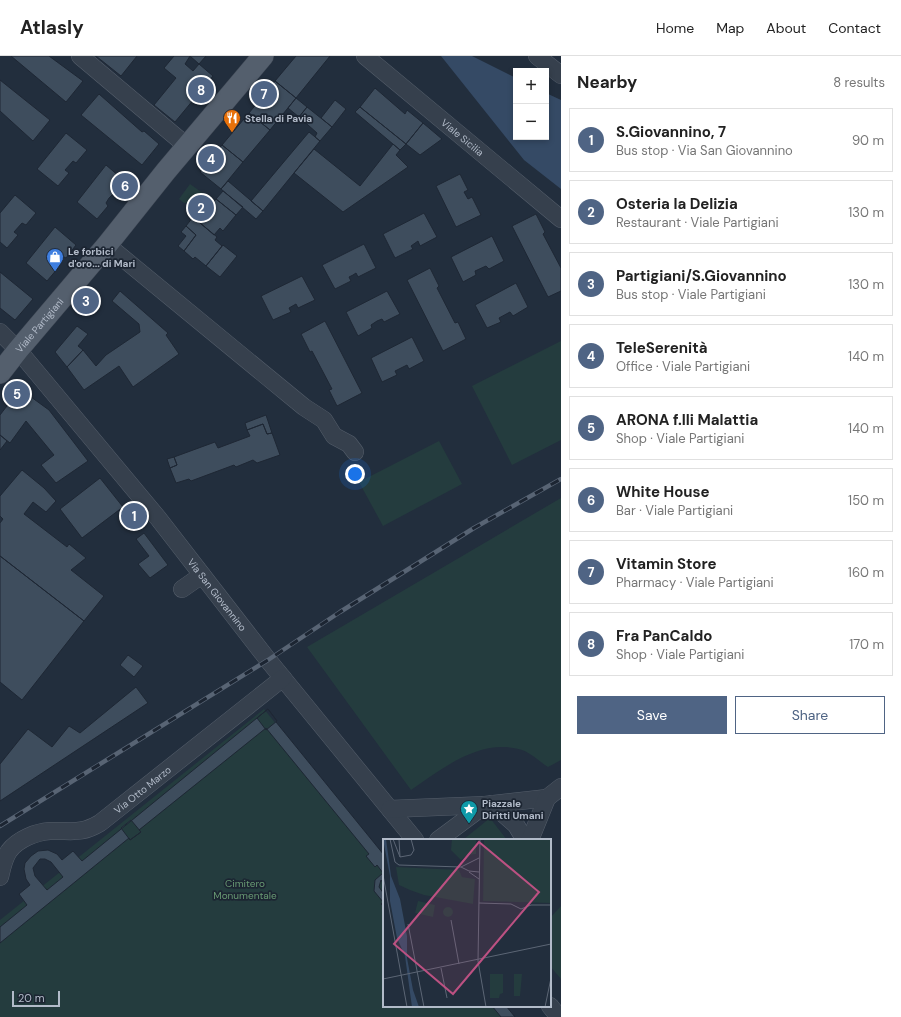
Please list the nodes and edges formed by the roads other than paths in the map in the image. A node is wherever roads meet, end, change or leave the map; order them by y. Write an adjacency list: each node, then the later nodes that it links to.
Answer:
1 (80, 56): 6 (street)
2 (263, 56): 6 (main road, Viale Partigiani)
3 (365, 56): 7 (street, Viale Sicilia)
4 (537, 56): 5 (street)
5 (561, 75)
6 (188, 147): 8 (main road, Viale Partigiani)
7 (561, 219)
8 (107, 245): 10 (main road, Viale Partigiani); 12 (street)
9 (0, 332): 10 (street, Via San Giovannino)
10 (18, 350): 11 (main road, Viale Partigiani); 13 (street, Via San Giovannino)
11 (0, 373)
12 (355, 452)
13 (202, 575): 14 (street); 15 (street, Via San Giovannino)
14 (182, 589)
15 (283, 678): 19 (street, Via San Giovannino); 24 (street, Via Otto Marzo)
16 (561, 787): 17 (street)
17 (547, 798): 18 (street); 23 (street)
18 (489, 804): 19 (street); 21 (street); 22 (street)
19 (390, 809): 20 (street, Via San Giovannino)
20 (414, 839)
21 (439, 839)
22 (524, 839)
23 (530, 839)
24 (0, 877)
25 (551, 1007): 26 (street)
26 (559, 1017)

